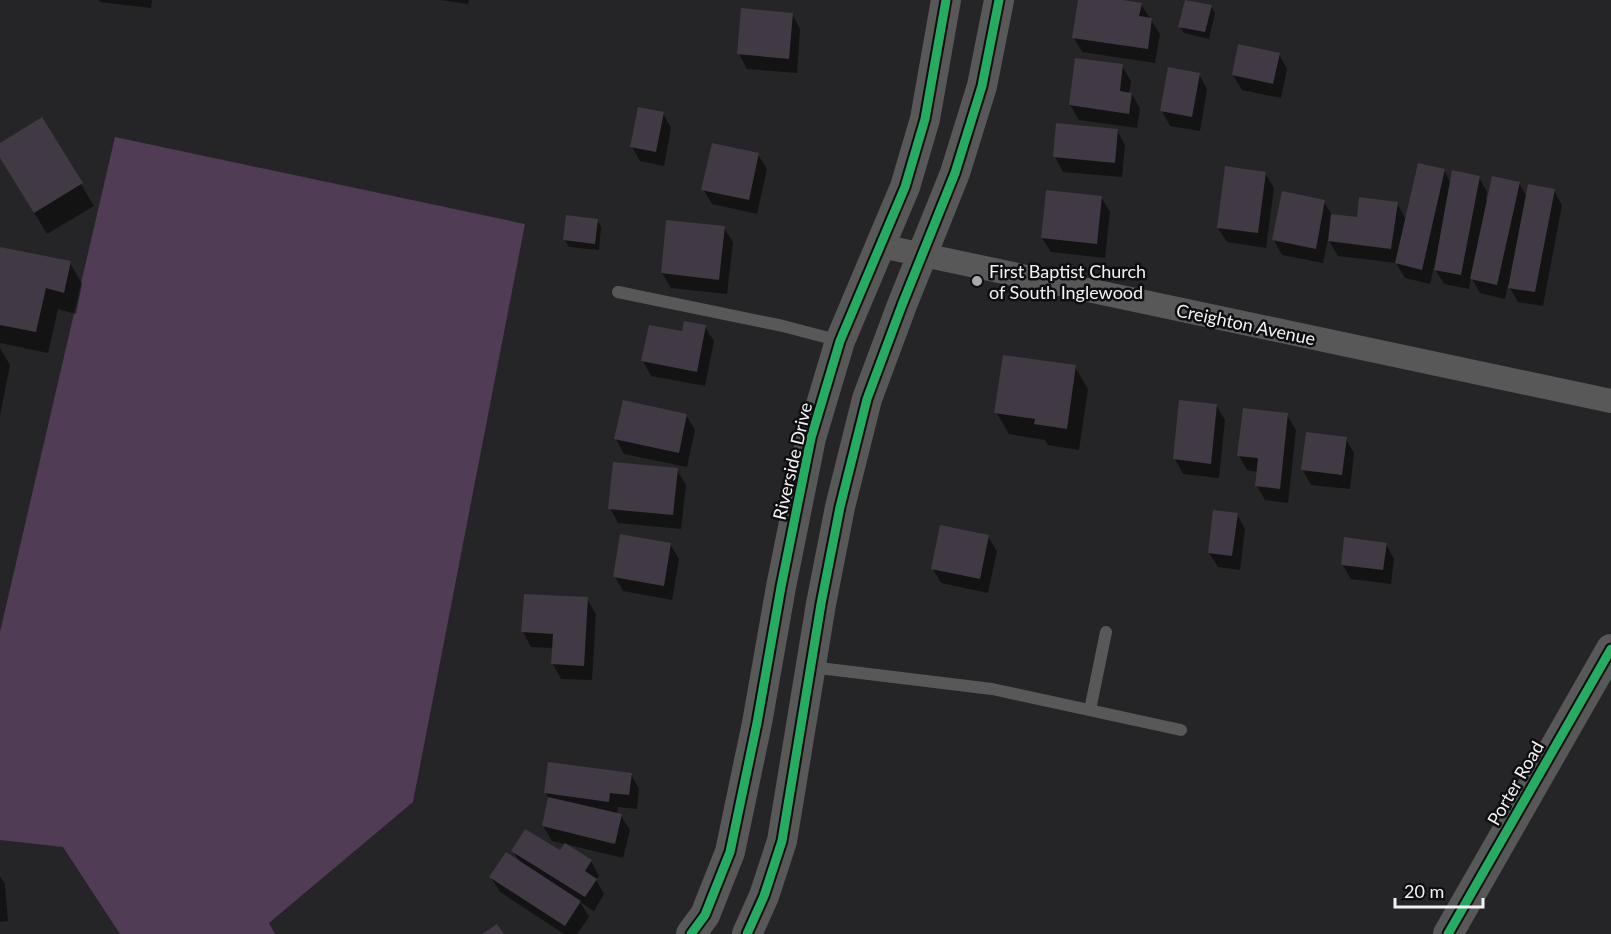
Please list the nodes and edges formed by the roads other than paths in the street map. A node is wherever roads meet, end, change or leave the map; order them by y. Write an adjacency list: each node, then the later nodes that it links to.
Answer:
1 (946, 0): 3 (street, Riverside Drive)
2 (999, 0): 4 (street)
3 (881, 246): 4 (street, Creighton Avenue); 6 (street, Riverside Drive)
4 (923, 255): 7 (street, Creighton Avenue); 10 (street)
5 (618, 292): 6 (lane)
6 (840, 341): 13 (street, Riverside Drive)
7 (1611, 401)
8 (1106, 632): 11 (lane)
9 (1611, 649): 17 (street, Porter Road)
10 (811, 666): 11 (lane); 14 (street)
11 (1090, 710): 12 (lane)
12 (1181, 730)
13 (721, 874): 14 (street); 15 (street, Riverside Drive)
14 (764, 896): 16 (street)
15 (691, 934)
16 (747, 934)
17 (1448, 934)

